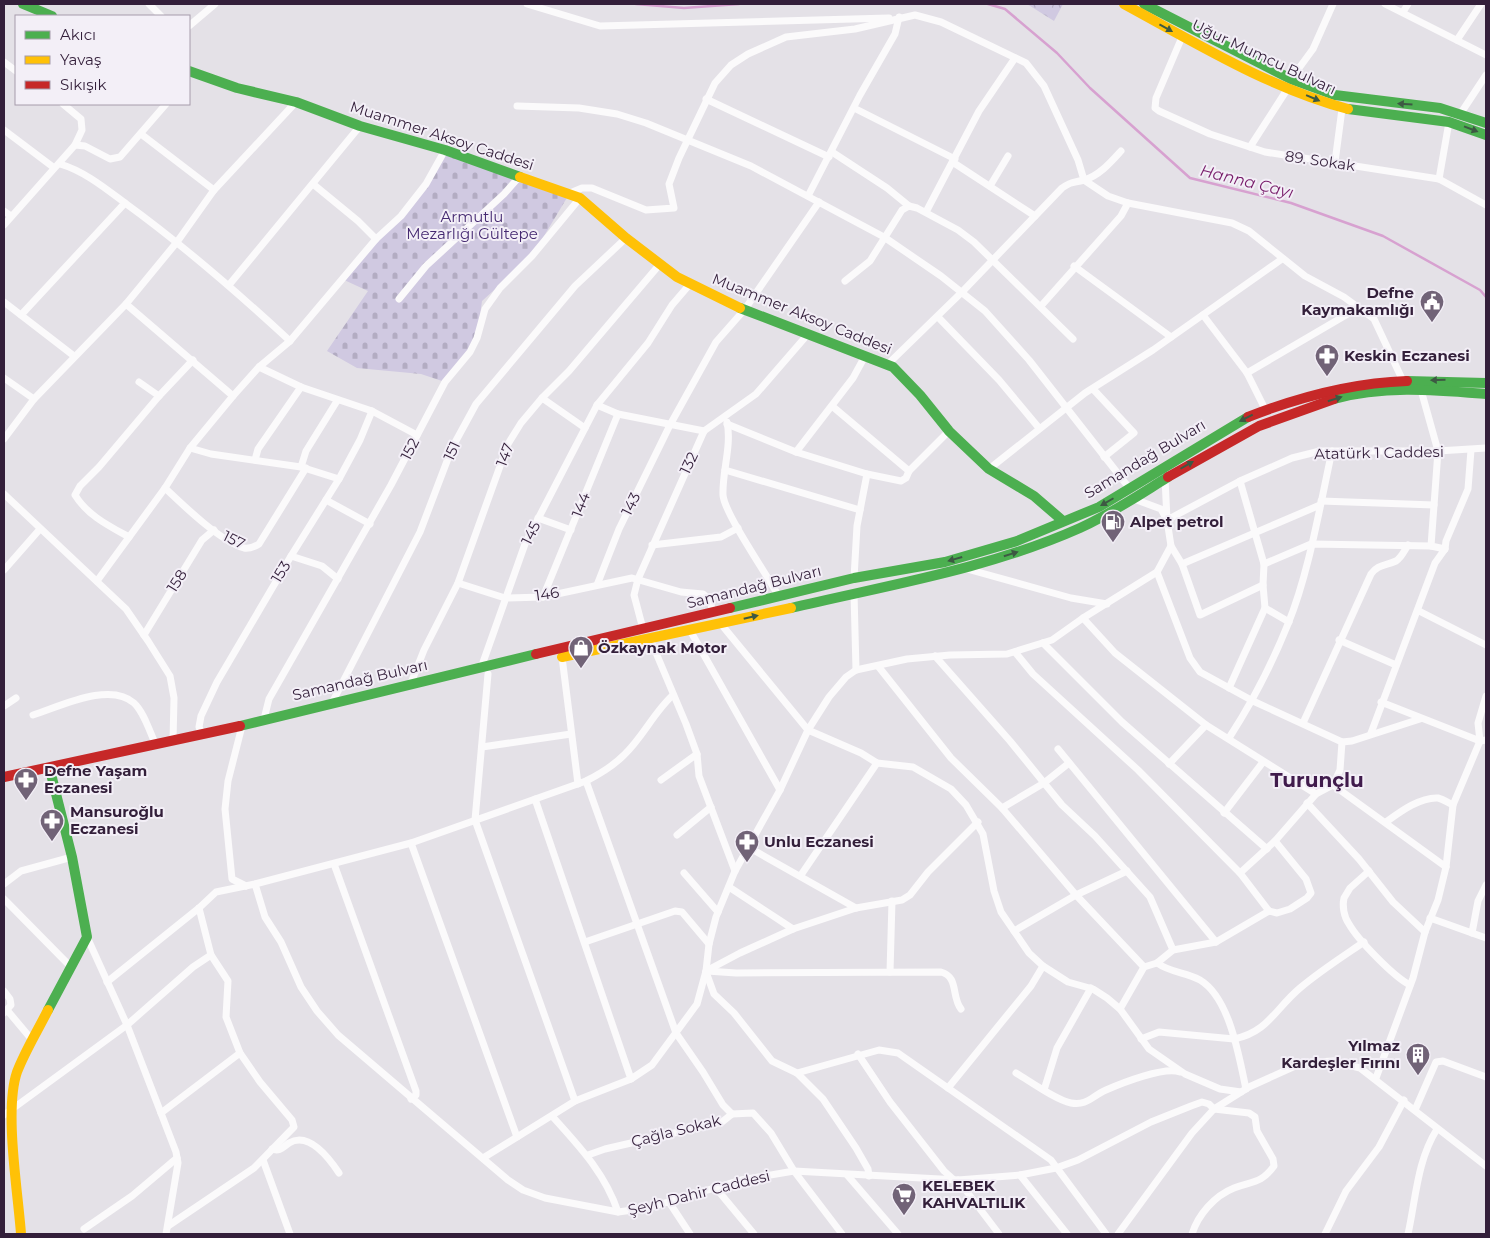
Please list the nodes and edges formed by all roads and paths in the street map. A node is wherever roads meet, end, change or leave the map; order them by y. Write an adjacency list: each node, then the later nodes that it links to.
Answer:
1 (22, 4): 12 (main road)
2 (149, 4): 13 (street)
3 (215, 4): 15 (street)
4 (527, 4): 14 (street)
5 (1124, 4): 16 (main road, Uğur Mumcu Bulvarı, one-way to 16)
6 (1333, 4): 24 (street)
7 (1385, 4): 11 (street)
8 (1408, 4): 11 (street)
9 (1481, 4): 17 (street)
10 (1146, 5): 24 (main road, Uğur Mumcu Bulvarı)
11 (1403, 12): 17 (street)
12 (50, 15)
13 (159, 15)
14 (899, 18): 19 (street); 25 (street); 30 (street)
15 (190, 25)
16 (1182, 37): 24 (main road, Uğur Mumcu Bulvarı); 41 (street, 89. Sokak)
17 (1457, 40): 18 (street)
18 (1486, 55)
19 (1015, 58): 46 (street); 51 (street)
20 (4, 62): 21 (street)
21 (15, 70)
22 (190, 73): 26 (main road, Muammer Aksoy Caddesi)
23 (1486, 75): 32 (street)
24 (1290, 83): 31 (main road, Uğur Mumcu Bulvarı, one-way to 31); 32 (main road, Uğur Mumcu Bulvarı, one-way to 24); 41 (street)
25 (706, 99): 39 (street); 44 (street)
26 (296, 102): 35 (main road, Muammer Aksoy Caddesi); 54 (street)
27 (64, 105): 40 (street)
28 (165, 105): 37 (street)
29 (517, 106): 39 (street)
30 (854, 108): 44 (street); 46 (street)
31 (1342, 109): 33 (main road, Uğur Mumcu Bulvarı); 47 (street)
32 (1461, 113): 34 (main road, Uğur Mumcu Bulvarı)
33 (1450, 122): 38 (main road, Uğur Mumcu Bulvarı, one-way to 38); 50 (street)
34 (1486, 123)
35 (360, 126): 42 (main road, Muammer Aksoy Caddesi); 52 (street)
36 (4, 130): 48 (street)
37 (140, 134): 40 (street); 54 (street)
38 (1486, 135)
39 (688, 142): 55 (street); 56 (street)
40 (75, 145): 48 (street)
41 (1250, 147): 47 (street, 89. Sokak)
42 (445, 150): 49 (main road, Muammer Aksoy Caddesi); 70 (street)
43 (1122, 151): 51 (street)
44 (830, 154): 56 (street); 62 (street)
45 (1008, 156): 53 (street)
46 (954, 161): 53 (street); 64 (street)
47 (1334, 162): 50 (street, 89. Sokak)
48 (56, 166): 59 (street); 65 (street)
49 (519, 176): 55 (main road, Muammer Aksoy Caddesi); 80 (street)
50 (1439, 179): 61 (street, 89. Sokak)
51 (1084, 180): 60 (street); 66 (street)
52 (312, 184): 70 (street); 78 (street)
53 (990, 186): 66 (street)
54 (214, 190): 71 (street)
55 (570, 193): 57 (main road, Muammer Aksoy Caddesi)
56 (808, 196): 58 (street)
57 (580, 198): 69 (main road, Muammer Aksoy Caddesi); 124 (street, 152)
58 (819, 202): 68 (street); 85 (street, 143)
59 (125, 203): 71 (street); 86 (street)
60 (1128, 203): 73 (street); 75 (street)
61 (1486, 205)
62 (909, 206): 64 (street); 68 (street)
63 (4, 211): 65 (street)
64 (926, 212): 72 (street)
65 (11, 216): 67 (street)
66 (1034, 216): 72 (street)
67 (4, 225)
68 (884, 237): 76 (street); 79 (street)
69 (626, 238): 74 (main road, Muammer Aksoy Caddesi); 209 (street, 151)
70 (376, 239): 92 (street)
71 (177, 242): 78 (street); 82 (street)
72 (992, 259): 79 (street); 83 (street)
73 (1282, 260): 84 (street); 87 (street)
74 (660, 264): 77 (main road, Muammer Aksoy Caddesi); 109 (street, 147)
75 (1074, 266): 83 (street); 90 (street)
76 (845, 281)
77 (690, 284): 85 (main road, Muammer Aksoy Caddesi); 112 (street, 145)
78 (229, 285): 92 (street)
79 (962, 292): 88 (street); 114 (street)
80 (399, 299)
81 (4, 302): 86 (street)
82 (126, 304): 93 (street); 95 (street)
83 (1041, 306): 91 (street)
84 (1358, 308): 98 (street); 100 (street)
85 (745, 310): 89 (main road, Muammer Aksoy Caddesi); 119 (street, 143)
86 (21, 315): 93 (street)
87 (1203, 315): 90 (street); 98 (street)
88 (938, 317): 96 (street); 121 (street)
89 (808, 334): 94 (main road, Muammer Aksoy Caddesi); 118 (street)
90 (1171, 337): 104 (street)
91 (1073, 339)
92 (290, 341): 97 (street)
93 (74, 356): 110 (street)
94 (865, 356): 96 (main road, Muammer Aksoy Caddesi); 113 (street)
95 (193, 360): 107 (street); 108 (street)
96 (888, 365): 123 (main road, Muammer Aksoy Caddesi)
97 (260, 367): 103 (street); 108 (street)
98 (1247, 373): 115 (street)
99 (4, 378): 110 (street)
100 (1402, 381): 102 (main road, Samandağ Bulvarı, one-way to 100); 115 (main road, Samandağ Bulvarı)
101 (139, 382): 107 (street)
102 (1486, 383)
103 (301, 387): 111 (street); 133 (street)
104 (1093, 389): 114 (street); 132 (street)
105 (1421, 390): 106 (main road, Samandağ Bulvarı); 130 (street); 139 (main road, Samandağ Bulvarı, one-way to 105)
106 (1486, 394)
107 (159, 396): 159 (street)
108 (233, 396): 126 (street)
109 (542, 398): 120 (street); 176 (street, 147)
110 (34, 399): 125 (street)
111 (337, 401): 116 (street); 134 (street, 157)
112 (598, 406): 117 (street); 120 (street, 145)
113 (832, 406): 131 (street); 137 (street)
114 (1065, 408): 121 (street); 132 (street)
115 (1265, 409): 143 (main road, Samandağ Bulvarı, one-way to 143)
116 (372, 411): 124 (street); 140 (street, 153)
117 (618, 414): 119 (street); 157 (street, 144)
118 (726, 421): 122 (street); 131 (street); 136 (street)
119 (670, 425): 122 (street); 177 (street, 143)
120 (585, 428): 150 (street, 145)
121 (1039, 428): 135 (street)
122 (704, 431): 161 (street, 132)
123 (948, 431): 135 (main road, Muammer Aksoy Caddesi); 137 (street)
124 (417, 435): 153 (street, 152)
125 (4, 439)
126 (190, 448): 133 (street); 142 (street)
127 (1486, 448): 128 (street, Atatürk 1 Caddesi)
128 (1471, 450): 130 (street, Atatürk 1 Caddesi); 165 (street)
129 (1332, 451): 130 (street, Atatürk 1 Caddesi); 141 (street, Atatürk 1 Caddesi); 147 (street)
130 (1438, 451): 148 (street)
131 (796, 452): 138 (street)
132 (1104, 457): 143 (street)
133 (255, 460): 134 (street)
134 (303, 468): 140 (street); 156 (street, 157)
135 (988, 469): 152 (main road, Muammer Aksoy Caddesi)
136 (725, 470): 149 (street); 154 (street)
137 (909, 471): 138 (street)
138 (867, 474): 149 (street)
139 (1165, 478): 145 (main road, Samandağ Bulvarı); 151 (street)
140 (339, 479): 146 (street, 153)
141 (1240, 481): 151 (street, Atatürk 1 Caddesi); 158 (street)
142 (165, 488): 156 (street, 157); 159 (street)
143 (1130, 489): 152 (main road, Samandağ Bulvarı, one-way to 152)
144 (4, 494): 155 (street)
145 (1134, 499): 151 (street); 169 (main road, Samandağ Bulvarı, one-way to 145)
146 (326, 500): 153 (street); 166 (street, 153)
147 (1320, 503): 148 (street); 158 (street); 160 (street)
148 (1434, 505): 164 (street)
149 (860, 510): 173 (street)
150 (538, 518): 157 (street); 182 (street, 145)
151 (1167, 520): 163 (street)
152 (1063, 521): 173 (main road, Samandağ Bulvarı, one-way to 173)
153 (370, 524): 172 (street, 152)
154 (738, 528): 161 (street); 181 (street)
155 (40, 529): 170 (street); 175 (street)
156 (214, 530): 192 (street, 158)
157 (571, 530): 180 (street, 144)
158 (1256, 534): 167 (street); 168 (street)
159 (129, 537): 175 (street)
160 (1311, 544): 162 (street); 168 (street); 188 (street)
161 (652, 545): 174 (street, 132)
162 (1408, 545): 164 (street); 193 (street)
163 (1171, 546): 167 (street); 171 (street)
164 (1431, 546): 165 (street)
165 (1445, 549): 185 (street)
166 (291, 556): 172 (street); 222 (street, 153)
167 (1182, 564): 178 (street)
168 (1264, 564): 178 (street)
169 (965, 569): 179 (main road, Samandağ Bulvarı); 183 (street)
170 (4, 570)
171 (1157, 572): 183 (street); 205 (street)
172 (338, 578): 214 (street, 152)
173 (854, 578): 181 (main road, Samandağ Bulvarı)
174 (638, 579): 177 (street, 146); 186 (street); 190 (street, 132)
175 (97, 582): 192 (street)
176 (458, 583): 182 (street, 146); 204 (street, 147)
177 (597, 585): 180 (street, 146)
178 (1263, 585): 184 (street)
179 (854, 593): 189 (main road, Samandağ Bulvarı, one-way to 179); 202 (street)
180 (543, 596): 182 (street, 146)
181 (779, 597): 186 (main road, Samandağ Bulvarı)
182 (505, 598): 203 (street, 145)
183 (1108, 604): 187 (street)
184 (1265, 608): 188 (street); 205 (street)
185 (1419, 611): 196 (street); 200 (street)
186 (713, 613): 190 (main road, Samandağ Bulvarı)
187 (1083, 618): 195 (street); 219 (street)
188 (1289, 622): 210 (street)
189 (721, 624): 191 (main road, Samandağ Bulvarı); 221 (street)
190 (643, 629): 203 (main road, Samandağ Bulvarı)
191 (690, 632): 194 (main road, Samandağ Bulvarı); 245 (street)
192 (144, 635): 226 (street)
193 (1339, 640): 200 (street); 216 (street)
194 (651, 641): 199 (main road, Samandağ Bulvarı); 206 (street)
195 (1043, 643): 197 (street); 236 (street)
196 (1486, 645)
197 (1015, 652): 198 (street); 267 (street)
198 (935, 656): 201 (street); 241 (street)
199 (562, 657): 203 (main road, Samandağ Bulvarı); 223 (street)
200 (1396, 665): 211 (street)
201 (878, 666): 202 (street); 251 (street)
202 (856, 670): 221 (street)
203 (485, 671): 204 (main road, Samandağ Bulvarı); 220 (main road, Samandağ Bulvarı); 230 (street, 145)
204 (411, 683): 209 (main road, Samandağ Bulvarı)
205 (1229, 688): 210 (street)
206 (673, 695): 232 (street); 240 (street)
207 (1486, 696): 217 (street)
208 (16, 698): 212 (street)
209 (334, 701): 214 (main road, Samandağ Bulvarı)
210 (1253, 701): 216 (street); 225 (street)
211 (1381, 702): 215 (street); 224 (street)
212 (4, 706)
213 (33, 715): 229 (street)
214 (264, 719): 222 (main road, Samandağ Bulvarı)
215 (1420, 719): 224 (street); 227 (street)
216 (1303, 723): 228 (street)
217 (1478, 723): 218 (street); 227 (street)
218 (1486, 724)
219 (1206, 726): 225 (street); 236 (street)
220 (240, 730): 237 (main road, Samandağ Bulvarı); 273 (street)
221 (808, 730): 234 (street); 245 (street)
222 (202, 734): 226 (main road, Samandağ Bulvarı)
223 (571, 734): 230 (street); 243 (street)
224 (1371, 734): 228 (street)
225 (1229, 738): 233 (street)
226 (174, 741): 229 (main road, Samandağ Bulvarı)
227 (1483, 741): 249 (street)
228 (1342, 742): 244 (street)
229 (156, 745): 238 (main road, Samandağ Bulvarı)
230 (482, 747): 253 (street, 145)
231 (1058, 749): 235 (street)
232 (697, 754): 239 (street); 250 (street)
233 (1263, 762): 246 (street); 252 (street)
234 (877, 763): 254 (street); 269 (street)
235 (1069, 763): 241 (street); 291 (street)
236 (1169, 764): 252 (street)
237 (51, 774): 242 (main road, Samandağ Bulvarı); 261 (main road)
238 (4, 777)
239 (661, 780)
240 (586, 781): 243 (street); 283 (street)
241 (1044, 783): 251 (street); 265 (street)
242 (4, 784)
243 (578, 784): 247 (street)
244 (1334, 785): 246 (street); 255 (street)
245 (780, 790): 259 (street)
246 (1316, 794): 248 (street)
247 (534, 799): 253 (street); 290 (street)
248 (1306, 803): 257 (street); 266 (street)
249 (1453, 805): 255 (street); 263 (street)
250 (711, 807): 256 (street); 264 (street)
251 (1002, 808): 275 (street)
252 (1224, 813): 260 (street)
253 (475, 820): 258 (street); 327 (street)
254 (978, 822): 277 (street); 285 (street)
255 (1386, 822): 263 (street)
256 (676, 835)
257 (1275, 842): 260 (street); 280 (street)
258 (411, 843): 262 (street); 336 (street)
259 (748, 847): 264 (street); 269 (street)
260 (1267, 849): 267 (street)
261 (72, 857): 270 (street); 288 (main road)
262 (334, 864): 271 (street); 325 (street)
263 (1446, 867): 282 (street)
264 (735, 871): 274 (street)
265 (1127, 871): 275 (street); 294 (street)
266 (1369, 872): 286 (street); 292 (street)
267 (1240, 873): 280 (street)
268 (684, 874): 281 (street)
269 (801, 876): 279 (street)
270 (4, 884)
271 (255, 884): 273 (street); 325 (street, Şeyh Dahir Caddesi)
272 (1486, 884): 287 (street)
273 (246, 886): 278 (street)
274 (729, 887): 281 (street); 284 (street)
275 (1076, 895): 285 (street); 299 (street)
276 (4, 899): 297 (street)
277 (892, 901): 279 (street); 301 (street)
278 (199, 908): 295 (street); 302 (street)
279 (856, 908): 284 (street)
280 (1269, 911): 291 (street)
281 (718, 912): 293 (street)
282 (1430, 918): 286 (street); 287 (street)
283 (637, 924): 290 (street); 293 (street); 310 (street)
284 (793, 929): 300 (street)
285 (1014, 931): 298 (street)
286 (1425, 932): 303 (street)
287 (1472, 933): 289 (street)
288 (88, 937): 297 (main road); 302 (street)
289 (1486, 938)
290 (585, 942): 321 (street)
291 (1216, 942): 294 (street)
292 (1364, 942): 303 (street); 312 (street)
293 (709, 944): 300 (street)
294 (1173, 950): 296 (street)
295 (211, 954): 309 (street); 314 (street)
296 (1157, 963): 299 (street); 312 (street)
297 (70, 966): 313 (main road)
298 (1043, 966): 304 (street); 322 (street)
299 (1144, 967): 307 (street)
300 (706, 971): 301 (street); 310 (street); 317 (street)
301 (890, 972): 306 (street)
302 (108, 982): 309 (street)
303 (1410, 985): 320 (street)
304 (1091, 988): 307 (street); 323 (street)
305 (4, 991): 308 (street)
306 (961, 1009)
307 (1120, 1009): 311 (street)
308 (6, 1012): 313 (street)
309 (127, 1025): 328 (street); 331 (street)
310 (676, 1033): 321 (street); 332 (street)
311 (1140, 1039): 312 (street); 318 (street)
312 (1234, 1039): 324 (street)
313 (33, 1041): 328 (main road)
314 (240, 1053): 331 (street); 337 (street)
315 (858, 1054): 317 (street); 322 (street); 349 (street)
316 (1016, 1073): 323 (street)
317 (797, 1074): 348 (street)
318 (1185, 1074): 323 (street); 324 (street)
319 (1486, 1077): 330 (street)
320 (1376, 1078): 324 (street); 326 (street)
321 (631, 1079): 327 (street)
322 (948, 1088): 343 (street)
323 (1044, 1090)
324 (1244, 1090): 329 (street)
325 (411, 1099): 340 (street, Şeyh Dahir Caddesi)
326 (1404, 1100): 330 (street); 366 (street)
327 (575, 1101): 334 (street)
328 (14, 1107): 333 (street); 355 (main road)
329 (1214, 1109): 343 (street, Şeyh Dahir Caddesi); 364 (street); 365 (street)
330 (1415, 1110): 335 (street)
331 (161, 1113): 339 (street)
332 (732, 1114): 338 (street, Çağla Sokak); 344 (street, Çağla Sokak)
333 (4, 1115)
334 (552, 1116): 336 (street); 338 (street)
335 (1437, 1129): 342 (street); 367 (street)
336 (517, 1136): 340 (street)
337 (272, 1149): 341 (street); 345 (street)
338 (588, 1155): 352 (street)
339 (177, 1158): 353 (street); 354 (street)
340 (483, 1158): 352 (street, Şeyh Dahir Caddesi)
341 (263, 1160): 354 (street); 356 (street)
342 (1486, 1166)
343 (1056, 1168): 346 (street, Şeyh Dahir Caddesi); 363 (street)
344 (794, 1171): 347 (street, Şeyh Dahir Caddesi); 350 (street, Şeyh Dahir Caddesi); 359 (street)
345 (339, 1172)
346 (1020, 1175): 349 (street, Şeyh Dahir Caddesi); 362 (street)
347 (848, 1176): 348 (street, Şeyh Dahir Caddesi); 360 (street)
348 (869, 1176): 349 (street, Şeyh Dahir Caddesi)
349 (956, 1180): 361 (street)
350 (715, 1187): 351 (street, Şeyh Dahir Caddesi); 358 (street)
351 (669, 1202): 352 (street, Şeyh Dahir Caddesi); 357 (street)
352 (618, 1212)
353 (84, 1229)
354 (166, 1232)
355 (21, 1234)
356 (290, 1234)
357 (690, 1234)
358 (754, 1234)
359 (842, 1234)
360 (898, 1234)
361 (999, 1234)
362 (1067, 1234)
363 (1106, 1234)
364 (1118, 1234)
365 (1192, 1234)
366 (1325, 1234)
367 (1408, 1234)

